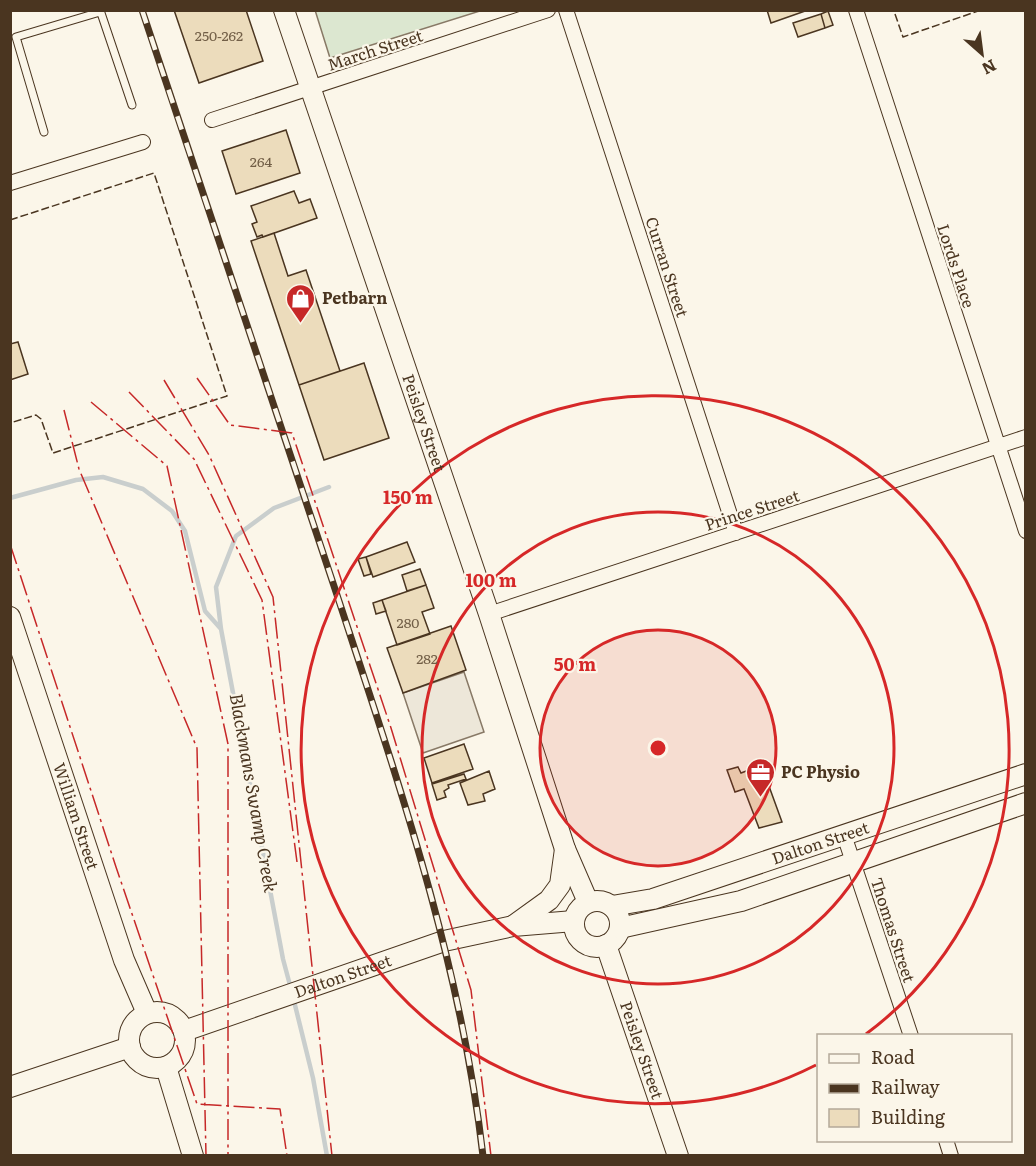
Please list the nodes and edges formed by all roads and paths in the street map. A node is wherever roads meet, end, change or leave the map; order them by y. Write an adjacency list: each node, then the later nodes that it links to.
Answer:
1 (284, 10): 6 (main road, Peisley Street)
2 (548, 10): 6 (street, March Street)
3 (566, 10): 15 (street, Curran Street)
4 (856, 10): 13 (street, Lords Place)
5 (100, 11): 7 (lane); 9 (lane)
6 (310, 88): 8 (street, March Street); 16 (main road, Peisley Street)
7 (132, 105)
8 (212, 120)
9 (44, 132)
10 (143, 142): 11 (street)
11 (10, 183)
12 (1026, 437): 13 (street, Prince Street)
13 (998, 446): 14 (street, Lords Place); 15 (street, Prince Street)
14 (1026, 531)
15 (736, 533): 16 (street, Prince Street)
16 (489, 614): 21 (main road, Peisley Street)
17 (10, 617): 29 (main road, William Street)
18 (1026, 774): 20 (main road, Dalton Street)
19 (1026, 802): 22 (main road, Dalton Street)
20 (844, 835): 22 (street, Thomas Street); 24 (main road, Dalton Street)
21 (565, 849): 23 (main road, Peisley Street); 26 (main road)
22 (854, 863): 27 (main road, Dalton Street); 31 (street, Thomas Street)
23 (588, 902): 24 (main road); 25 (main road)
24 (612, 906): 27 (main road)
25 (574, 921): 26 (main road, Dalton Street); 28 (main road)
26 (513, 926): 30 (main road, Dalton Street)
27 (620, 928): 28 (main road)
28 (606, 945): 36 (main road, Peisley Street)
29 (147, 1013): 30 (main road); 32 (main road)
30 (184, 1031): 33 (main road)
31 (911, 1034)
32 (130, 1047): 33 (main road); 34 (main road)
33 (166, 1067): 35 (main road)
34 (10, 1087)
35 (193, 1155)
36 (678, 1155)

